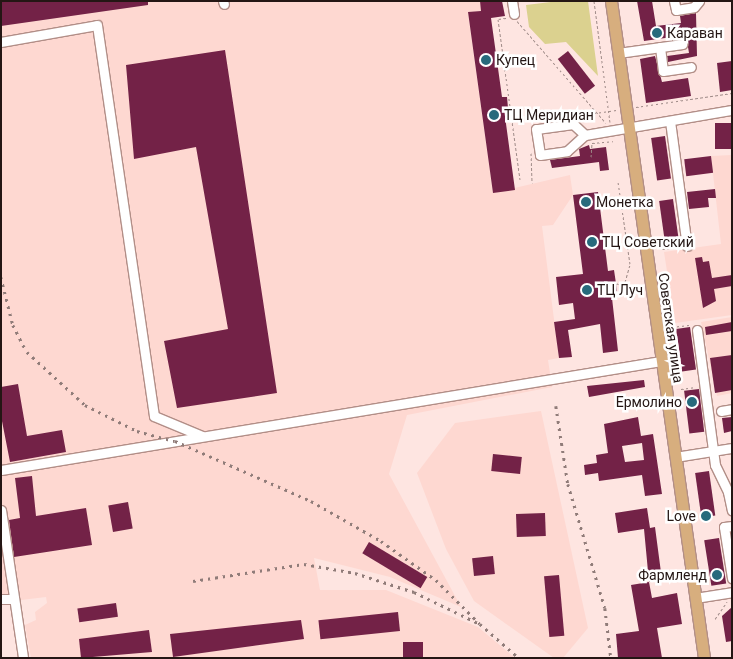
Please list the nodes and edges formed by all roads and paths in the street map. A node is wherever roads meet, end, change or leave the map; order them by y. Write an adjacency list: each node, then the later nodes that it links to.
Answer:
1 (512, 1): 6 (street)
2 (594, 1): 15 (path)
3 (611, 1): 10 (main road, Советская улица)
4 (674, 1): 5 (street)
5 (699, 1)
6 (514, 14): 16 (path); 25 (path)
7 (1, 42): 38 (street)
8 (682, 44): 9 (street)
9 (660, 47): 10 (street); 11 (street)
10 (618, 53): 13 (main road, Советская улица)
11 (691, 66)
12 (732, 93): 13 (path)
13 (625, 109): 15 (path); 19 (main road, Советская улица)
14 (732, 110): 18 (street)
15 (609, 111): 16 (path); 20 (path)
16 (598, 112): 17 (path); 20 (path)
17 (576, 115)
18 (670, 120): 19 (street); 28 (street)
19 (627, 128): 20 (street); 33 (main road, Советская улица)
20 (611, 130): 21 (street)
21 (585, 135): 21 (street)
22 (612, 141): 24 (path)
23 (531, 152): 27 (path)
24 (591, 157)
25 (520, 179)
26 (618, 182): 30 (path)
27 (532, 183)
28 (687, 246): 29 (path)
29 (662, 249)
30 (616, 284)
31 (672, 328): 32 (path)
32 (697, 330): 34 (street)
33 (661, 361): 38 (street); 41 (main road, Советская улица)
34 (705, 386): 35 (path); 40 (street)
35 (681, 389)
36 (732, 409): 37 (street)
37 (721, 411)
38 (202, 436): 42 (street)
39 (732, 448): 40 (street)
40 (713, 451): 41 (street); 43 (street)
41 (675, 458): 49 (main road, Советская улица)
42 (1, 470)
43 (730, 492): 45 (street)
44 (1, 510): 51 (street)
45 (732, 511)
46 (732, 526): 47 (street)
47 (732, 578)
48 (732, 594): 49 (street); 52 (path)
49 (695, 598): 54 (main road, Советская улица)
50 (1, 599): 51 (street)
51 (14, 603): 53 (street)
52 (715, 619)
53 (23, 658)
54 (704, 658)

